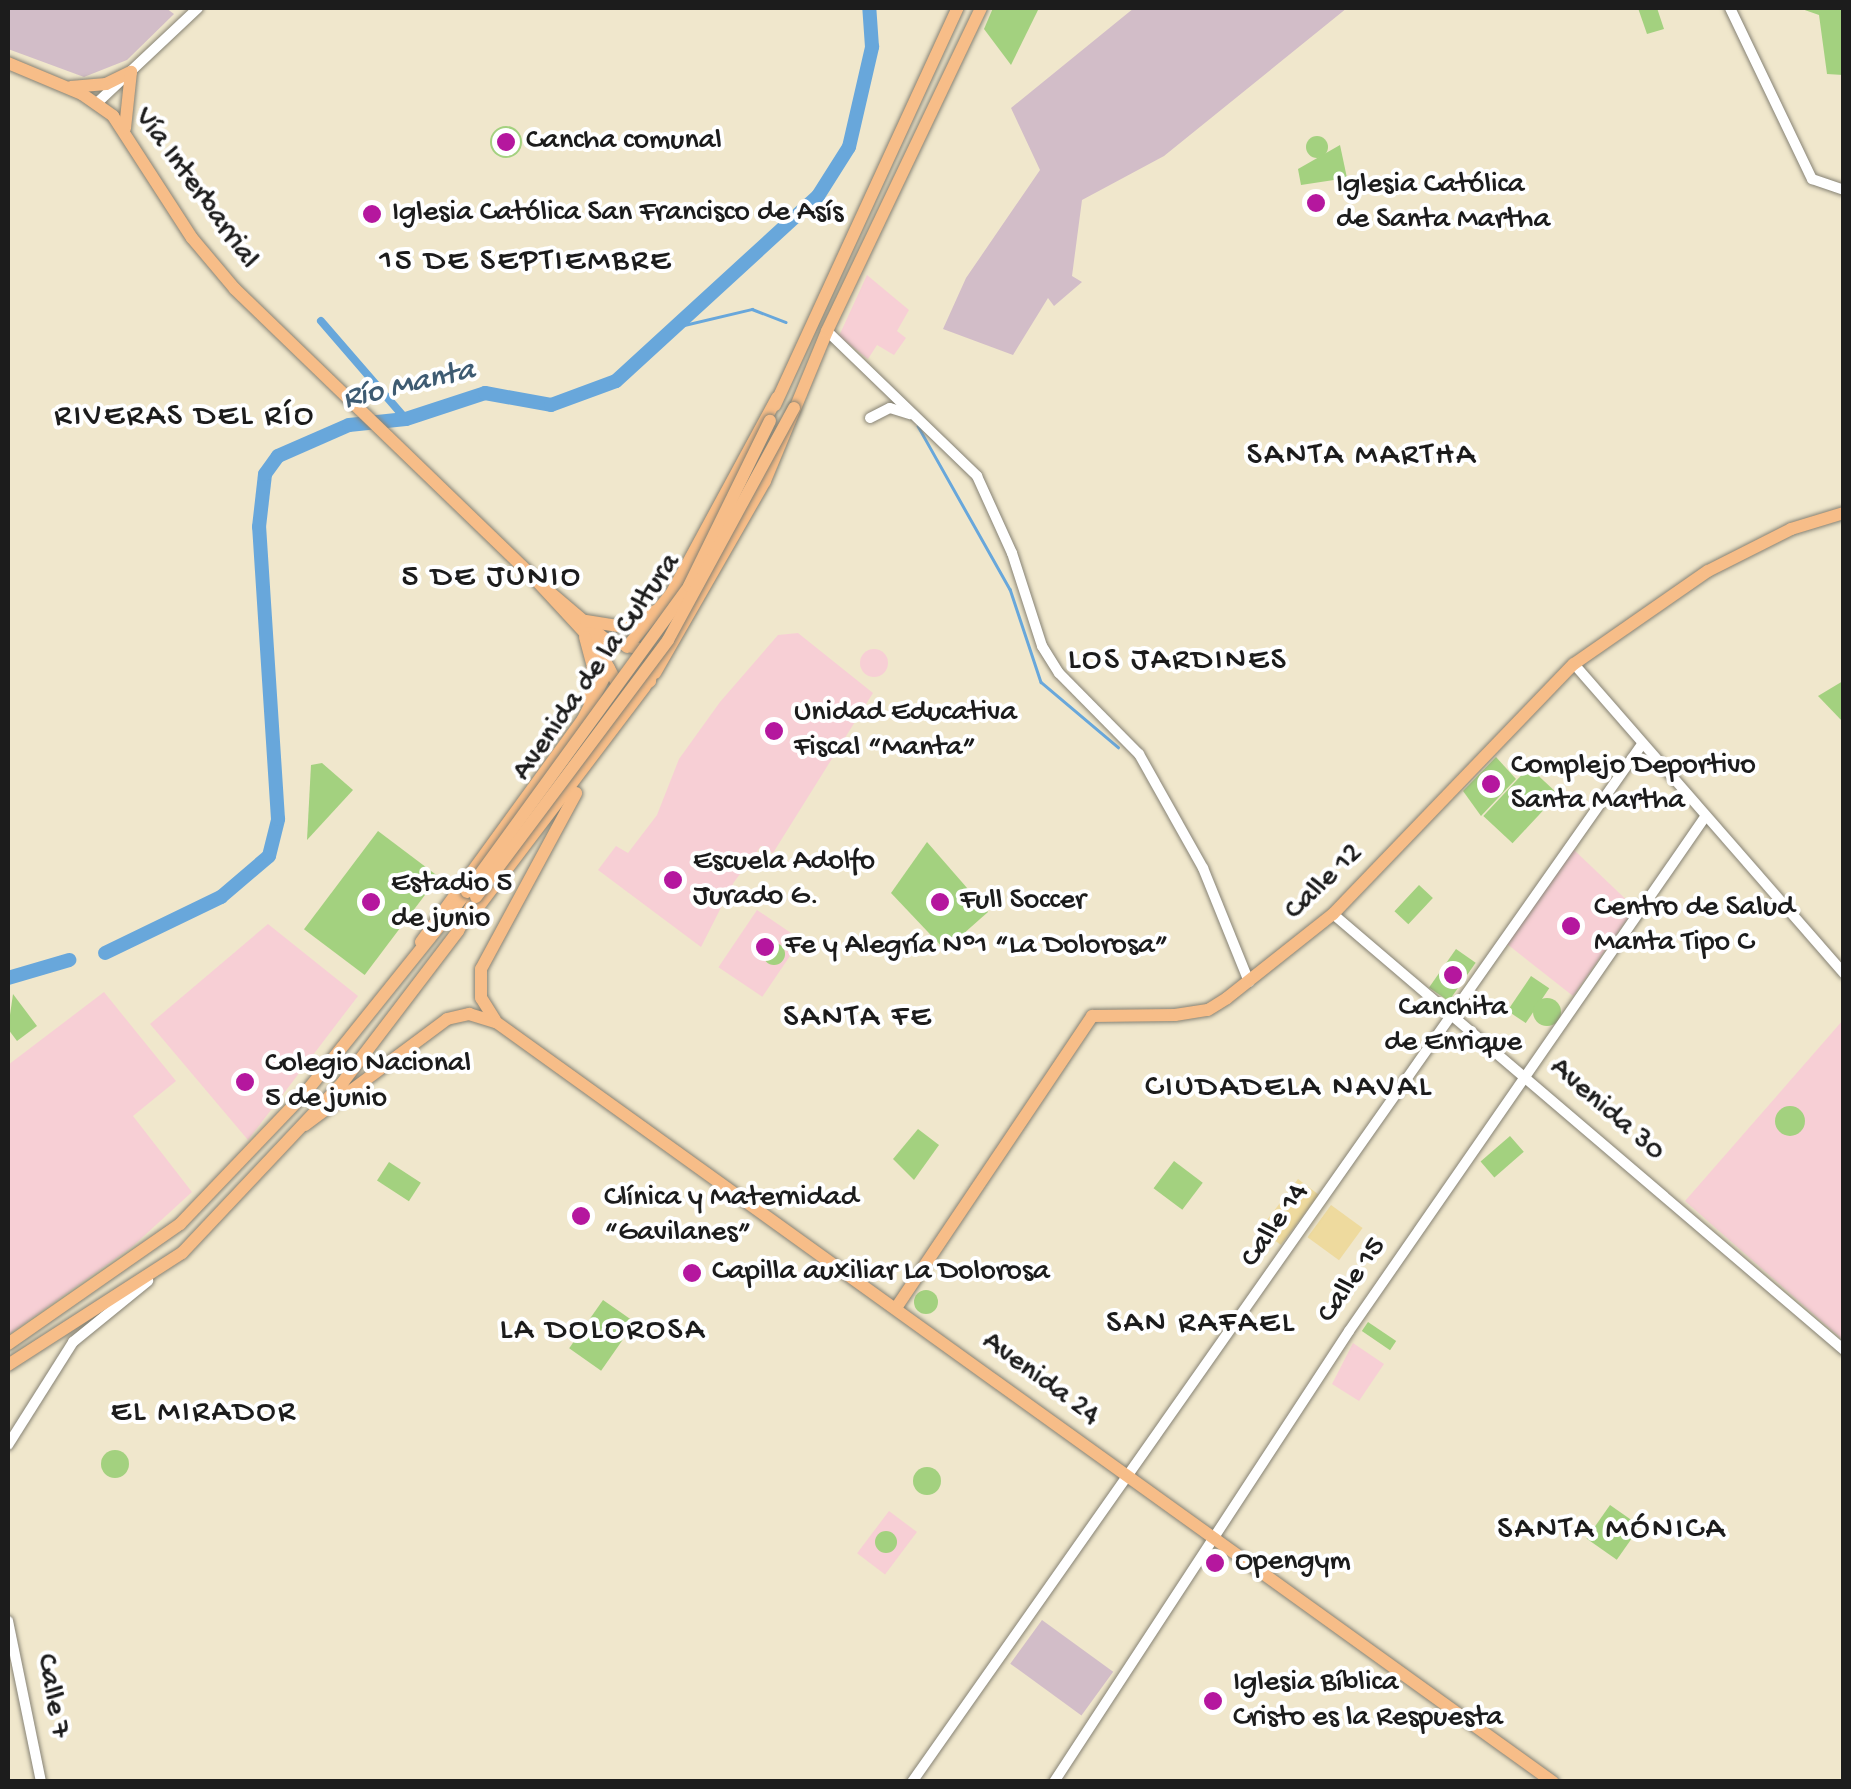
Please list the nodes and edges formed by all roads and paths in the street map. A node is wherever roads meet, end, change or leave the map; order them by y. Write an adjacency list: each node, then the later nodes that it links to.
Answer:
1 (198, 8): 6 (street)
2 (958, 8): 12 (main road, Avenida de la Cultura)
3 (981, 8): 11 (main road, Avenida de la Cultura)
4 (1730, 8): 10 (street)
5 (8, 63): 7 (main road, Vía Interbarrial)
6 (131, 72): 7 (main road); 8 (street); 9 (main road)
7 (66, 86): 8 (main road, Vía Interbarrial)
8 (98, 102): 9 (main road, Vía Interbarrial)
9 (126, 132): 18 (main road, Vía Interbarrial)
10 (1844, 190)
11 (828, 331): 13 (main road, Avenida de la Cultura); 15 (street)
12 (777, 398): 17 (main road, Avenida de la Cultura); 27 (main road, Avenida de la Cultura, bridge)
13 (794, 408): 22 (main road, Avenida de la Cultura); 27 (main road, Avenida de la Cultura, bridge)
14 (870, 418): 15 (street)
15 (923, 422): 32 (street)
16 (1844, 513): 20 (main road, Calle 12)
17 (671, 594): 18 (main road); 19 (main road, Avenida de la Cultura)
18 (584, 626): 19 (main road, Vía Interbarrial); 21 (main road, Vía Interbarrial); 23 (main road)
19 (626, 647): 21 (main road, Avenida de la Cultura); 22 (main road)
20 (1574, 664): 24 (street); 28 (main road, Calle 12)
21 (610, 666): 22 (main road); 23 (main road, Avenida de la Cultura)
22 (648, 684): 25 (main road, Avenida de la Cultura)
23 (583, 719): 30 (main road, Avenida de la Cultura)
24 (1642, 744): 26 (street); 33 (street, Calle 14)
25 (590, 768): 29 (main road, Avenida de la Cultura); 34 (main road)
26 (1705, 817): 31 (street); 35 (street, Calle 15)
27 (471, 894): 29 (main road, Avenida de la Cultura); 30 (main road, Avenida de la Cultura)
28 (1333, 914): 32 (main road, Calle 12); 33 (street, Avenida 30)
29 (458, 931): 36 (main road, Avenida de la Cultura)
30 (422, 942): 38 (main road, Avenida de la Cultura)
31 (1844, 974)
32 (1249, 982): 39 (main road, Calle 12)
33 (1449, 1014): 35 (street, Avenida 30); 45 (street, Calle 14)
34 (496, 1022): 36 (main road); 39 (main road, Avenida 24)
35 (1526, 1076): 42 (street, Avenida 30); 46 (street, Calle 15)
36 (305, 1124): 37 (main road, Avenida de la Cultura)
37 (169, 1263): 40 (main road, Avenida de la Cultura); 44 (street)
38 (80, 1298): 40 (main road); 41 (main road, Avenida de la Cultura)
39 (896, 1308): 45 (main road, Avenida 24)
40 (88, 1314): 43 (main road, Avenida de la Cultura)
41 (8, 1344)
42 (1844, 1350)
43 (8, 1365)
44 (8, 1445)
45 (1131, 1476): 46 (main road, Avenida 24); 49 (street, Calle 14)
46 (1213, 1534): 50 (street, Calle 15); 51 (main road, Avenida 24)
47 (8, 1622): 48 (street, Calle 7)
48 (40, 1782)
49 (912, 1782)
50 (1054, 1782)
51 (1553, 1782)

